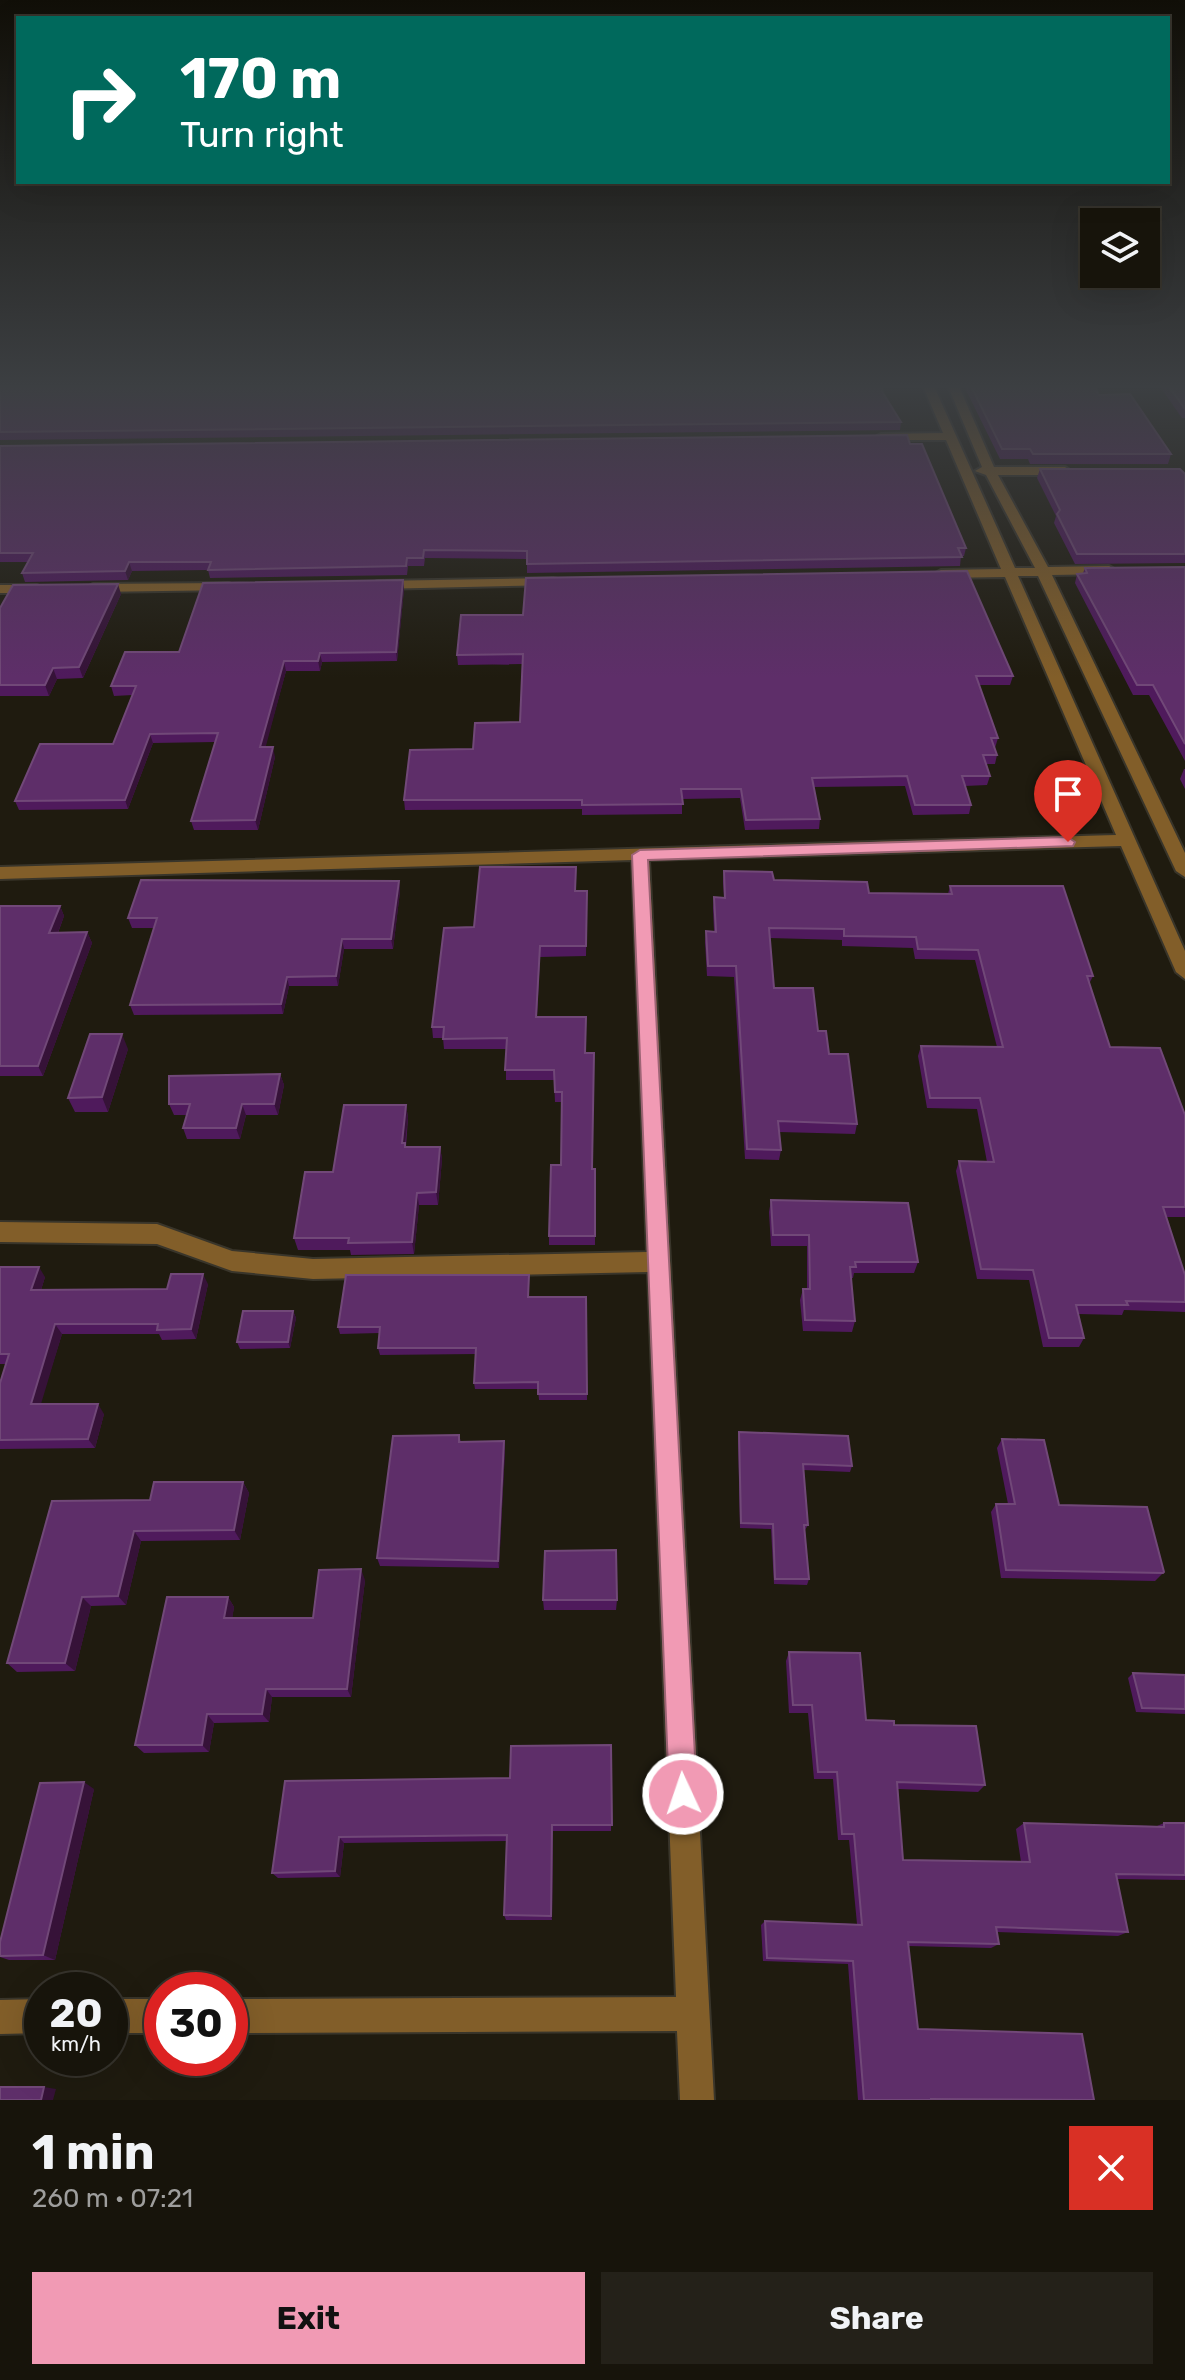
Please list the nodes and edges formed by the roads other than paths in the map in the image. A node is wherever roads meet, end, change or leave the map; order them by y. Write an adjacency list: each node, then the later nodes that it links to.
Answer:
1 (969, 482): 5 (street)
2 (996, 482): 4 (street)
3 (1122, 570): 4 (street)
4 (1043, 571): 5 (street); 15 (street)
5 (1008, 572): 6 (street); 13 (street)
6 (928, 574)
7 (576, 581): 8 (street)
8 (359, 585)
9 (250, 586): 10 (street)
10 (78, 588)
11 (0, 589): 12 (street)
12 (47, 589)
13 (1129, 840): 14 (street); 17 (street)
14 (640, 855): 16 (street); 19 (street)
15 (1185, 871)
16 (0, 873)
17 (1185, 972)
18 (0, 1232): 19 (street)
19 (659, 1262): 20 (street)
20 (693, 2014): 22 (street); 24 (street)
21 (24, 2016): 23 (street)
22 (248, 2016)
23 (0, 2017)
24 (697, 2100)

